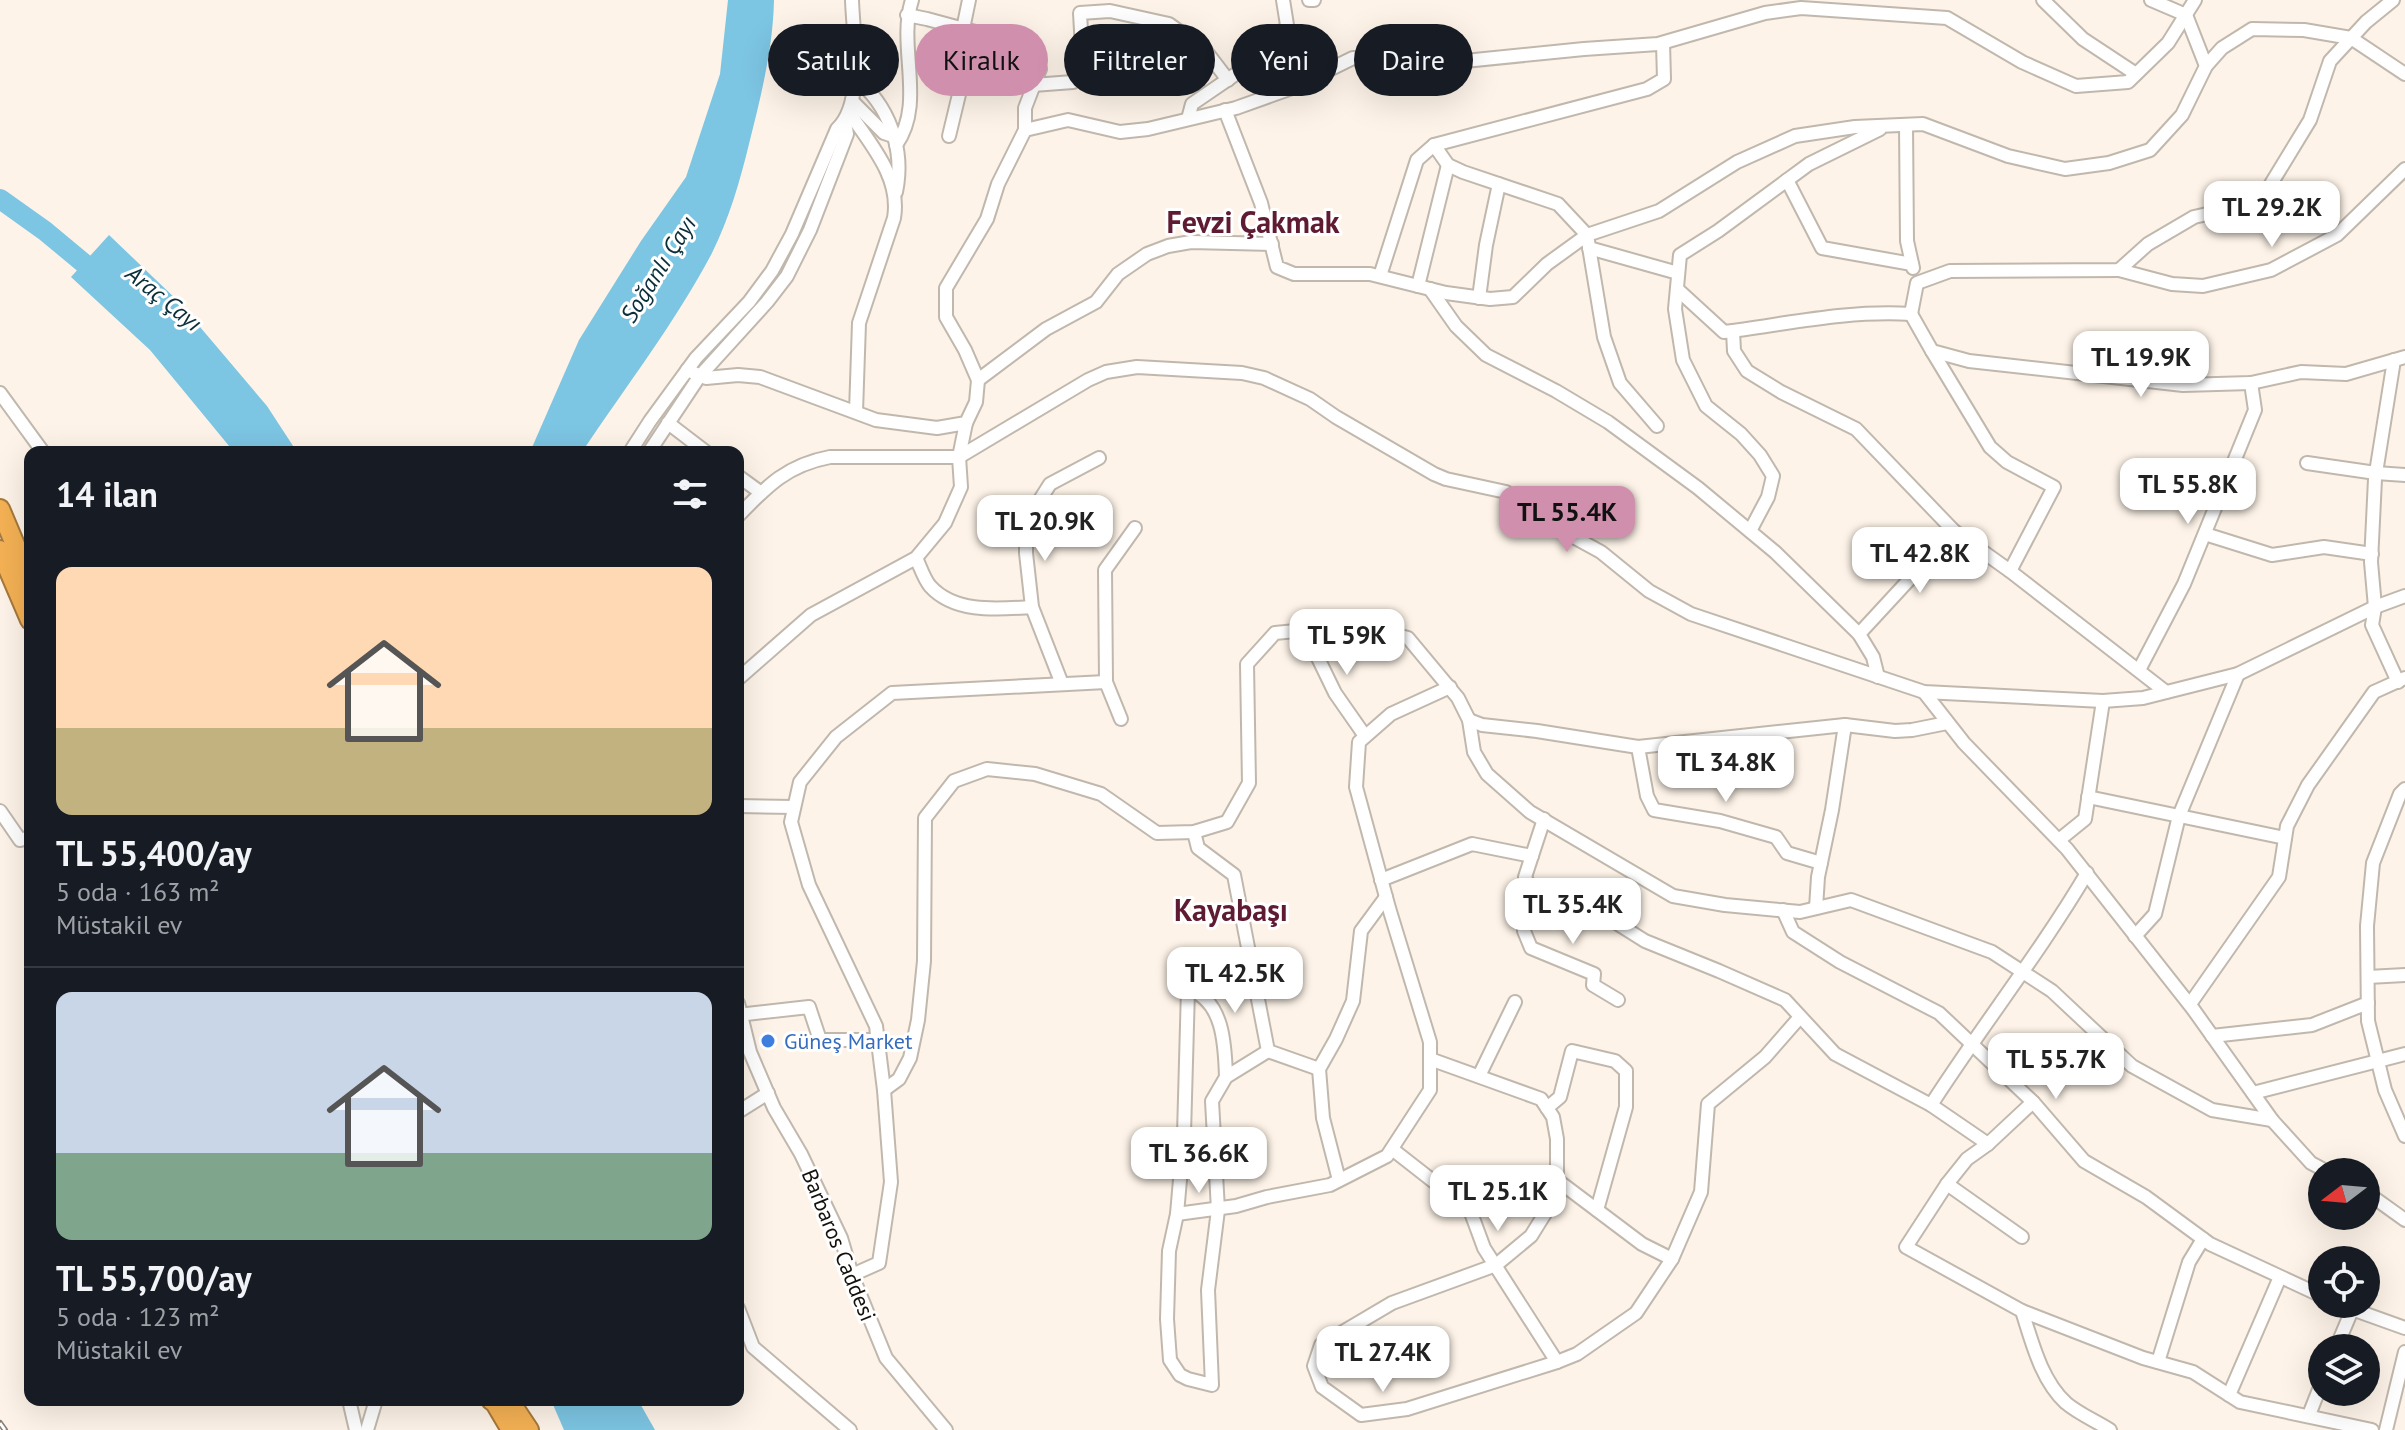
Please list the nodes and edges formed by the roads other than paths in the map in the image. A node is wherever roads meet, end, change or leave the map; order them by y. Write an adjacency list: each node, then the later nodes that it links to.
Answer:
1 (852, 0): 11 (street)
2 (912, 0): 9 (street)
3 (969, 0): 13 (street)
4 (1283, 0): 19 (street)
5 (2043, 0): 17 (street)
6 (2151, 0): 10 (street)
7 (2195, 0): 10 (street)
8 (2393, 0): 14 (street)
9 (907, 15): 12 (street); 32 (street)
10 (2186, 15): 16 (street); 17 (street)
11 (853, 24)
12 (942, 24)
13 (969, 24)
14 (2351, 38): 16 (street); 18 (street); 42 (street)
15 (1663, 43): 17 (street); 25 (street); 33 (street)
16 (2206, 66): 28 (street)
17 (2136, 74)
18 (2405, 74)
19 (1228, 80): 20 (street); 27 (street)
20 (1048, 84)
21 (851, 96): 26 (street)
22 (873, 96): 32 (street)
23 (957, 96): 31 (street)
24 (1029, 96): 30 (street)
25 (1225, 110): 27 (street); 40 (street)
26 (848, 112): 32 (street); 38 (street); 53 (street); 54 (street)
27 (1188, 119): 30 (street)
28 (1906, 125): 29 (street); 41 (street)
29 (1887, 126): 36 (street); 39 (street)
30 (1025, 130): 55 (street)
31 (949, 136)
32 (895, 141): 38 (street)
33 (1434, 145): 34 (street); 44 (street)
34 (1448, 165): 37 (street); 46 (street)
35 (2405, 169): 42 (street)
36 (1787, 180): 41 (street); 43 (street)
37 (1499, 184): 39 (street); 48 (street)
38 (896, 195): 58 (street)
39 (1588, 241): 43 (street); 48 (street); 61 (street)
40 (1272, 244): 44 (street); 55 (street)
41 (1912, 264): 45 (street)
42 (2119, 270): 45 (street)
43 (1678, 273): 47 (street)
44 (1380, 276): 46 (street)
45 (1917, 283): 49 (street)
46 (1424, 287): 48 (street); 76 (street)
47 (1677, 289): 50 (street); 76 (street)
48 (1479, 298)
49 (1911, 314): 50 (street); 51 (street)
50 (1733, 331): 77 (street)
51 (1932, 351): 56 (street); 82 (street)
52 (2400, 359): 56 (street); 69 (street)
53 (687, 370): 54 (street); 63 (street)
54 (699, 377): 58 (street); 59 (street)
55 (978, 380): 60 (street)
56 (2251, 383): 78 (street)
57 (0, 393): 62 (street)
58 (856, 412): 60 (street)
59 (668, 423): 64 (street); 65 (street)
60 (966, 423): 66 (street)
61 (1657, 426)
62 (39, 446)
63 (634, 446)
64 (653, 446)
65 (698, 446)
66 (959, 457): 72 (street); 81 (street); 93 (street)
67 (1099, 458): 86 (street)
68 (2307, 463): 69 (street)
69 (2376, 473): 70 (street); 80 (street)
70 (2405, 475)
71 (744, 480): 72 (street)
72 (760, 492): 74 (street)
73 (0, 509): 83 (highway)
74 (744, 509)
75 (1135, 528): 95 (street)
76 (1750, 531): 89 (street)
77 (1954, 531): 82 (street); 89 (street)
78 (2205, 534): 80 (street); 90 (street)
79 (0, 550): 83 (highway)
80 (2372, 554): 87 (street)
81 (916, 558): 86 (street); 91 (street)
82 (2010, 571): 90 (street)
83 (14, 578): 85 (highway)
84 (2405, 596): 87 (street)
85 (24, 604)
86 (1032, 607): 96 (street)
87 (2375, 607): 92 (street); 94 (street)
88 (1305, 631): 97 (street); 105 (street); 114 (street)
89 (1859, 634): 93 (street)
90 (2139, 670): 99 (street)
91 (744, 674)
92 (2238, 674): 99 (street); 112 (street)
93 (1878, 677): 98 (street)
94 (2401, 680): 115 (street)
95 (1106, 682): 96 (street); 101 (street)
96 (1062, 684): 110 (street)
97 (1450, 687): 102 (street); 105 (street)
98 (1924, 692): 100 (street); 103 (street)
99 (2166, 692): 100 (street)
100 (2103, 701): 108 (street)
101 (1121, 719)
102 (1469, 720): 106 (street); 113 (street)
103 (1947, 723): 104 (street); 117 (street)
104 (1845, 725): 106 (street); 119 (street)
105 (1365, 736): 121 (street)
106 (1638, 747): 119 (street)
107 (2405, 789): 129 (street)
108 (2088, 797): 112 (street); 117 (street)
109 (744, 806): 110 (street)
110 (794, 807): 138 (street)
111 (0, 811): 116 (street)
112 (2179, 816): 115 (street); 126 (street)
113 (1544, 819): 118 (street); 125 (street)
114 (1194, 832): 140 (street); 147 (street)
115 (2285, 838): 133 (street)
116 (24, 839)
117 (2059, 840): 120 (street)
118 (1532, 856): 121 (street); 122 (street)
119 (1821, 863): 124 (street)
120 (2087, 873): 126 (street); 127 (street)
121 (1381, 880): 123 (street)
122 (1532, 892): 130 (street); 135 (street)
123 (1386, 897): 142 (street); 144 (street)
124 (1816, 908): 125 (street); 127 (street)
125 (1783, 910): 139 (street)
126 (2135, 936): 133 (street)
127 (2024, 973): 139 (street); 156 (street)
128 (2405, 975): 129 (street)
129 (2368, 977): 132 (street)
130 (1618, 1000)
131 (1515, 1002): 145 (street)
132 (2368, 1003): 137 (street); 143 (street)
133 (2190, 1004): 137 (street)
134 (744, 1011): 138 (street)
135 (1800, 1017): 153 (street); 171 (street)
136 (744, 1030): 148 (street, Barbaros Caddesi)
137 (2212, 1036): 149 (street)
138 (878, 1040): 147 (street)
139 (1971, 1043): 152 (street); 153 (street)
140 (1268, 1051): 144 (street); 146 (street)
141 (2405, 1054): 143 (street)
142 (1430, 1059): 145 (street); 159 (street)
143 (2378, 1061): 149 (street); 157 (street)
144 (1319, 1069): 161 (street)
145 (1479, 1076): 155 (street)
146 (1226, 1077): 150 (street); 151 (street)
147 (884, 1090): 173 (street)
148 (768, 1093): 154 (street); 173 (street, Barbaros Caddesi)
149 (2253, 1093): 156 (street)
150 (1186, 1099): 151 (street); 167 (street)
151 (1212, 1101): 165 (street)
152 (2033, 1102): 158 (street); 170 (street)
153 (1931, 1105): 158 (street)
154 (744, 1108)
155 (1547, 1108): 162 (street); 166 (street)
156 (2272, 1120): 160 (street)
157 (2405, 1136)
158 (1988, 1144): 163 (street)
159 (1392, 1149): 161 (street); 172 (street)
160 (2308, 1160)
161 (1339, 1180): 165 (street)
162 (1557, 1180): 166 (street); 172 (street)
163 (1947, 1184): 169 (street); 176 (street)
164 (2380, 1202): 168 (street)
165 (1218, 1210): 167 (street); 167 (street)
166 (1597, 1210): 171 (street)
167 (1177, 1214)
168 (2405, 1220)
169 (2022, 1237)
170 (2203, 1239): 174 (street); 182 (street)
171 (1672, 1259): 181 (street)
172 (1496, 1265): 181 (street); 181 (street)
173 (852, 1275): 195 (street, Barbaros Caddesi)
174 (2280, 1277): 175 (street); 183 (street)
175 (2308, 1290)
176 (2022, 1311): 182 (street); 196 (street)
177 (2376, 1318): 179 (street)
178 (744, 1324): 194 (street)
179 (2405, 1328)
180 (2405, 1352): 198 (street)
181 (1557, 1362)
182 (2158, 1362): 183 (street)
183 (2229, 1395): 189 (street)
184 (350, 1406): 190 (street)
185 (374, 1406): 191 (street)
186 (497, 1406): 192 (highway)
187 (513, 1406): 193 (highway)
188 (2313, 1406): 189 (street)
189 (2309, 1415): 197 (street)
190 (356, 1430)
191 (367, 1430)
192 (511, 1430)
193 (529, 1430)
194 (850, 1430)
195 (946, 1430)
196 (2110, 1430)
197 (2372, 1430)
198 (2386, 1430)

